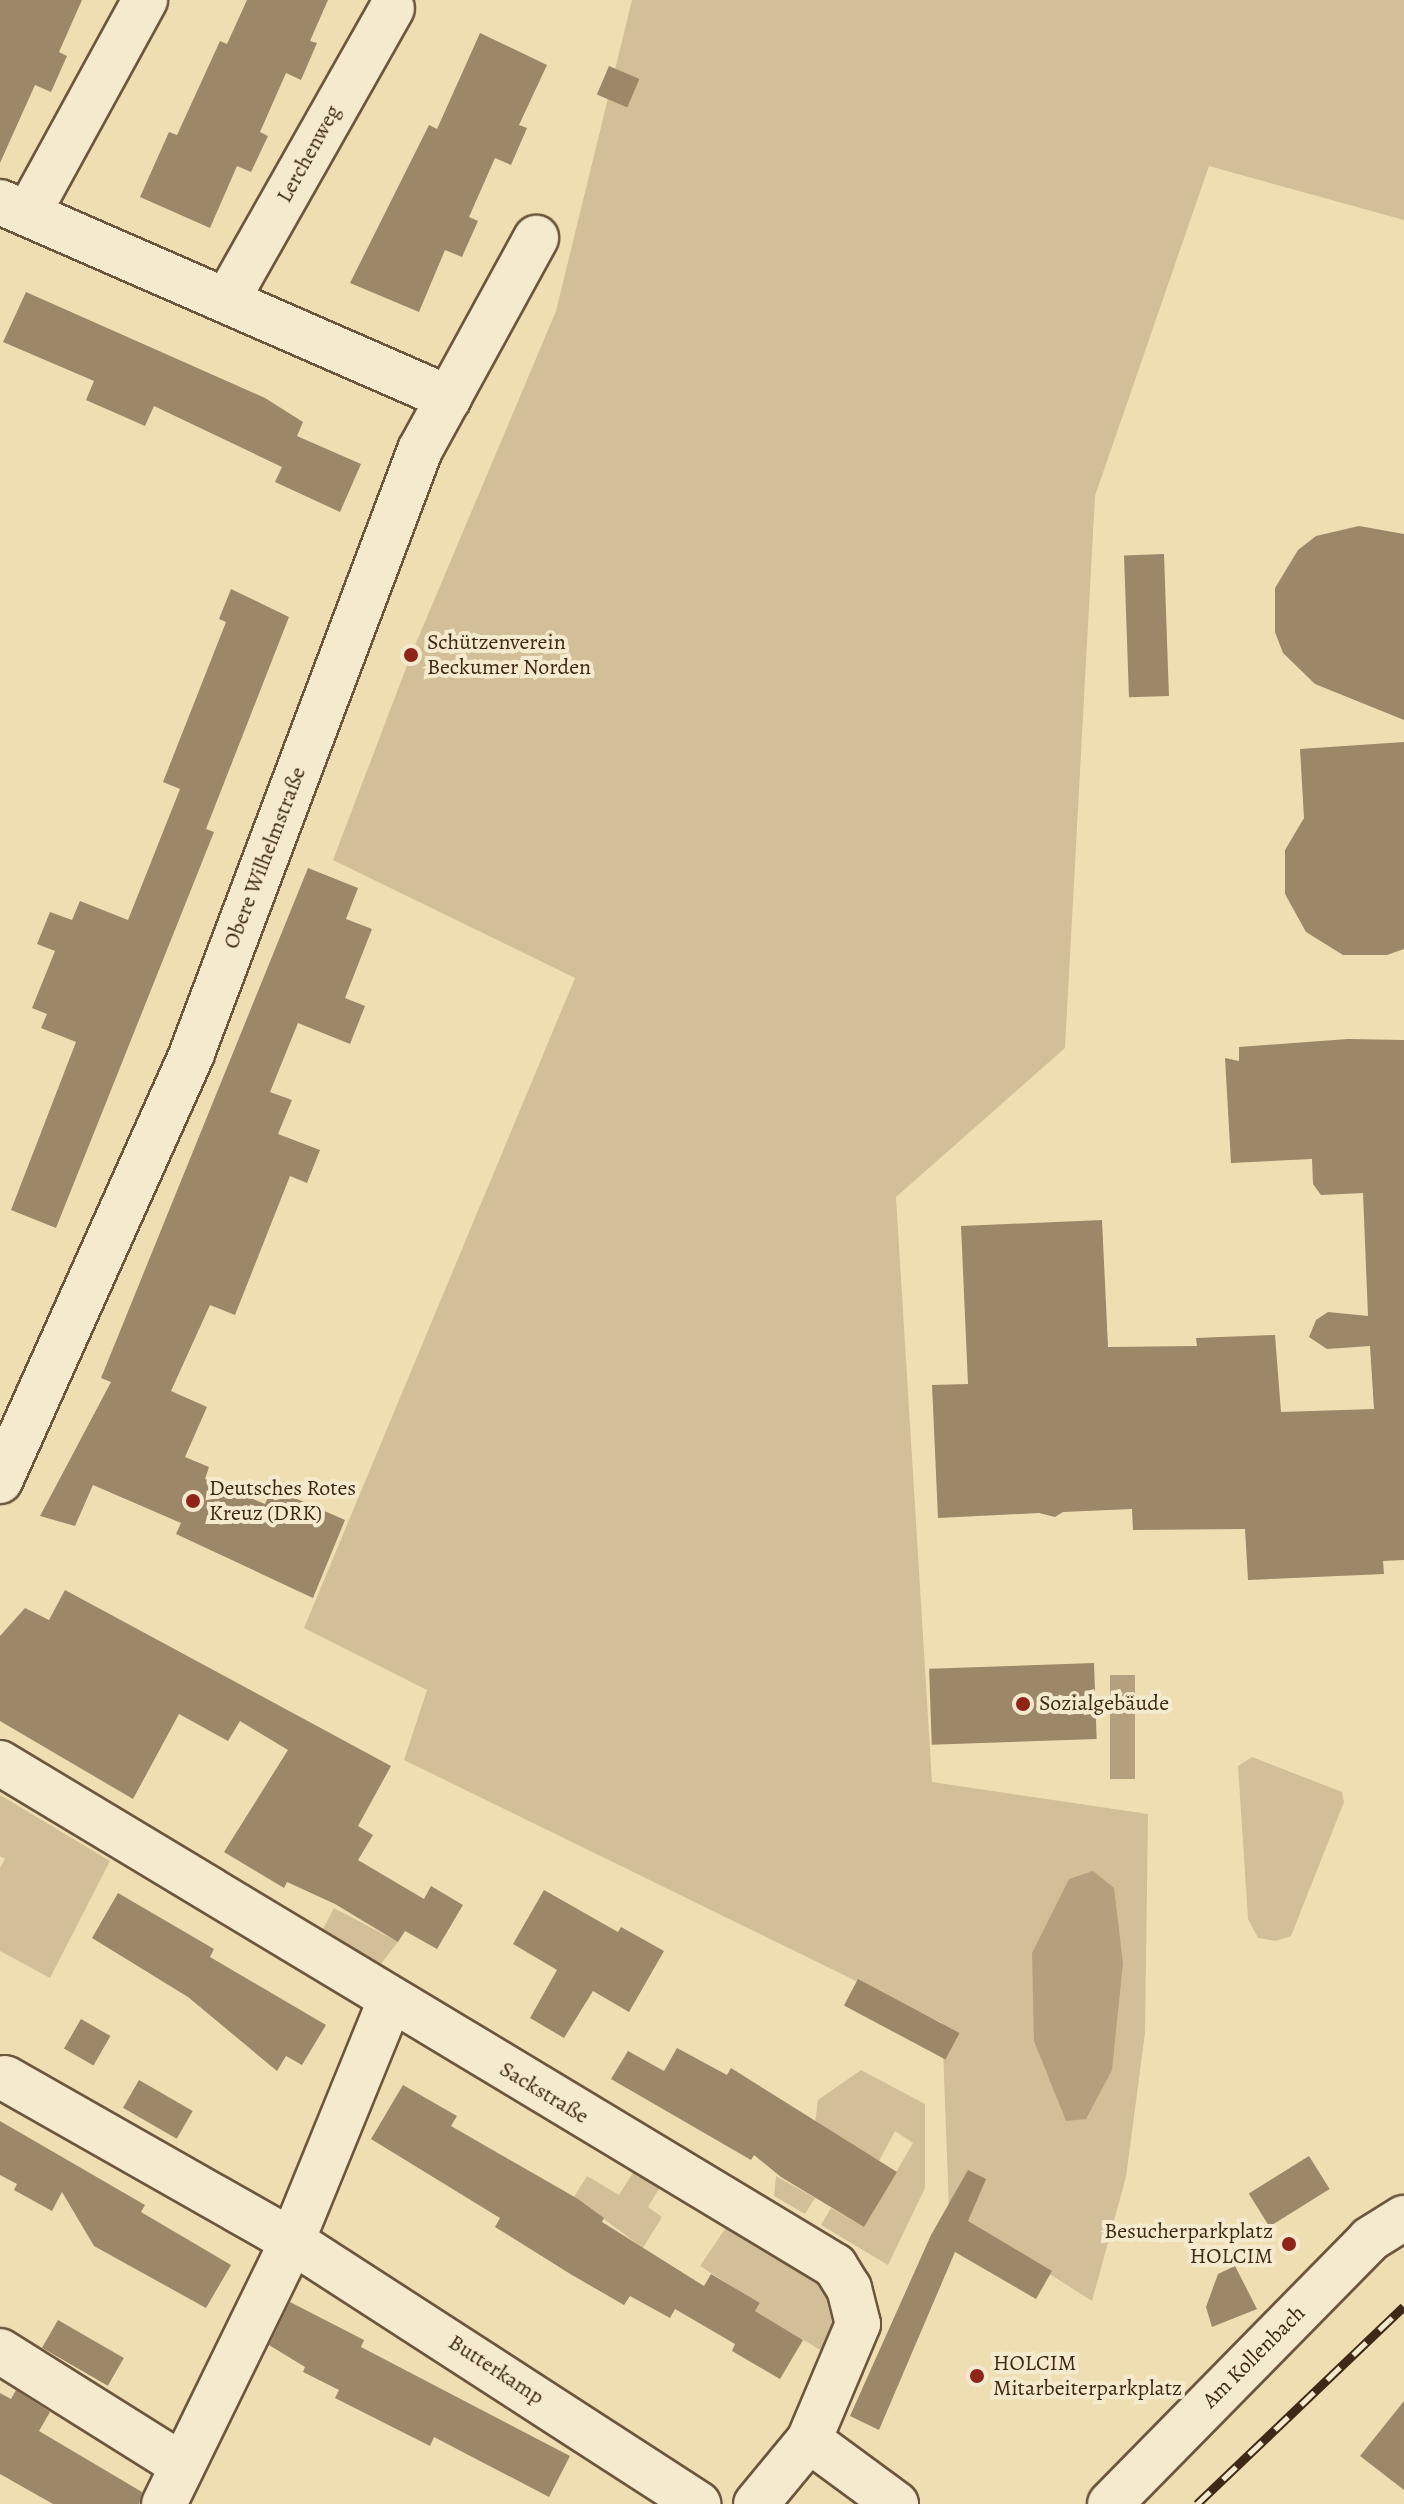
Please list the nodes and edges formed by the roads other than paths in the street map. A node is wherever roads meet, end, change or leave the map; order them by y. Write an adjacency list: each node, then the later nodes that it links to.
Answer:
1 (145, 0): 3 (street)
2 (392, 8): 5 (street, Lerchenweg)
3 (14, 207): 5 (street)
4 (536, 238): 6 (street, Obere Wilhelmstraße)
5 (227, 300): 6 (street)
6 (449, 398): 7 (street, Obere Wilhelmstraße)
7 (0, 1481)
8 (0, 1763): 9 (street, Sackstraße)
9 (390, 2001): 12 (street); 14 (street, Sackstraße)
10 (5, 2078): 12 (street, Butterkamp)
11 (1404, 2218): 20 (street, Am Kollenbach)
12 (292, 2241): 15 (street); 17 (street, Butterkamp)
13 (0, 2351): 15 (street)
14 (809, 2440): 18 (street); 19 (street)
15 (182, 2465): 16 (street)
16 (164, 2504)
17 (698, 2504)
18 (756, 2504)
19 (896, 2504)
20 (1110, 2504)

